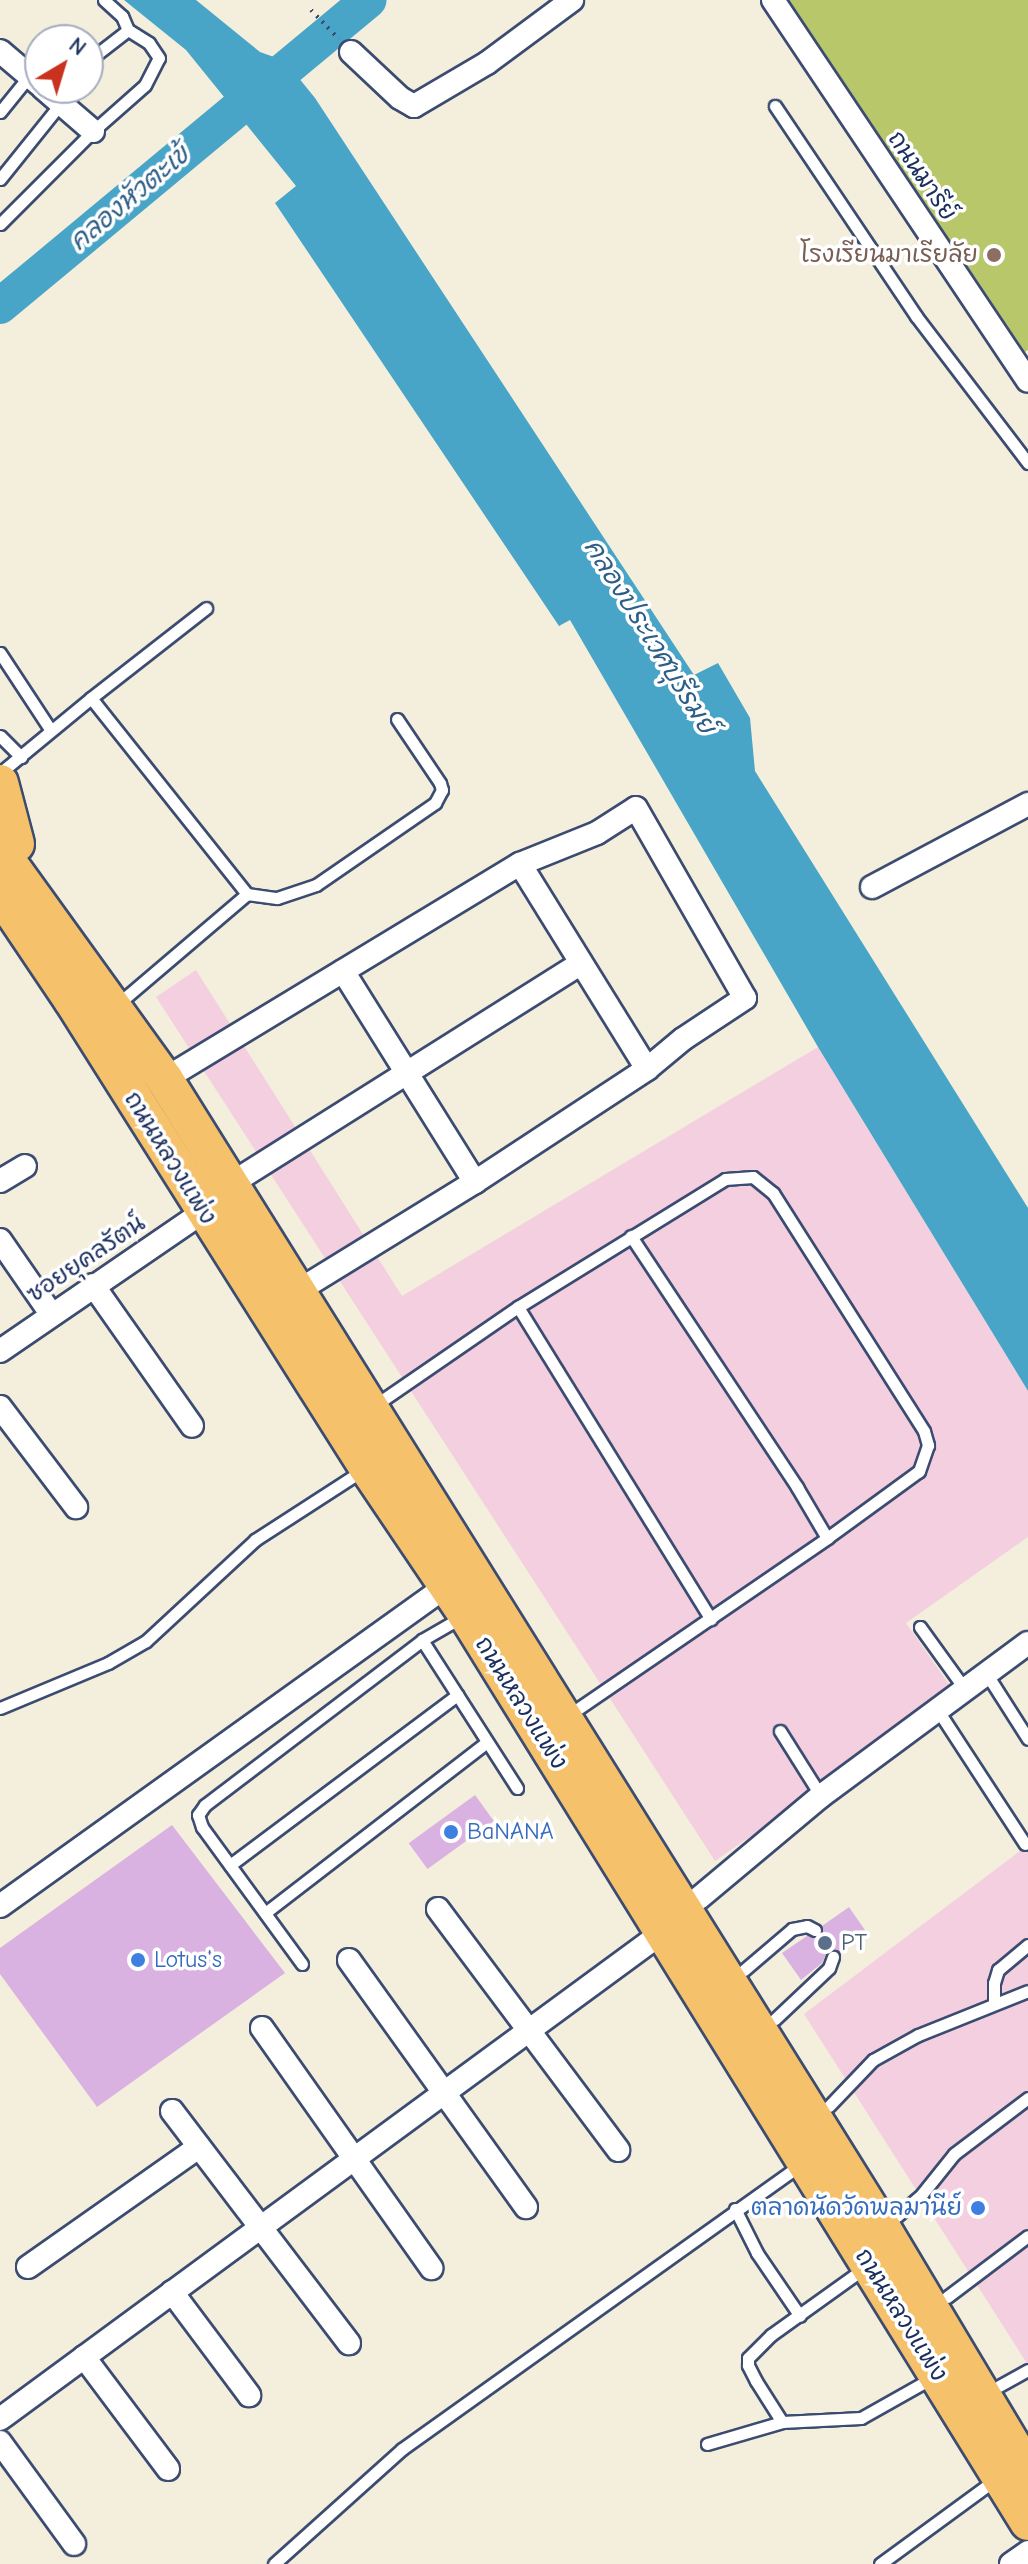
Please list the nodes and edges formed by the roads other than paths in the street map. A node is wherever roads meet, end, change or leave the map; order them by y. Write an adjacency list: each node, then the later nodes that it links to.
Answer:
1 (104, 0): 4 (lane)
2 (572, 0): 7 (street)
3 (773, 0): 17 (street, ถนนมารีย์)
4 (128, 30): 5 (lane); 14 (lane)
5 (104, 49)
6 (0, 51): 8 (street)
7 (351, 52)
8 (24, 71)
9 (24, 100): 13 (lane)
10 (38, 104): 15 (lane)
11 (63, 104): 14 (street)
12 (775, 106): 18 (lane)
13 (0, 112)
14 (93, 131): 16 (lane)
15 (0, 179)
16 (0, 224)
17 (1025, 371)
18 (1028, 463)
19 (206, 608): 21 (lane)
20 (0, 653): 23 (lane)
21 (91, 698): 23 (lane); 32 (lane)
22 (397, 719): 32 (lane)
23 (50, 729): 25 (lane)
24 (0, 736): 25 (lane)
25 (10, 770): 26 (lane); 28 (main road)
26 (0, 773)
27 (1028, 804): 30 (street)
28 (4, 847): 35 (main road, ถนนหลวงแพ่ง); 94 (main road); 121 (main road)
29 (520, 864): 33 (street); 34 (street); 36 (street)
30 (872, 887)
31 (0, 893): 43 (main road, ถนนหลวงแพ่ง)
32 (247, 894): 35 (lane)
33 (581, 963): 36 (street); 38 (street)
34 (343, 971): 37 (street); 38 (street)
35 (125, 998): 37 (main road, ถนนหลวงแพ่ง)
36 (647, 1069): 42 (street)
37 (173, 1074): 40 (main road, ถนนหลวงแพ่ง)
38 (408, 1074): 40 (street); 42 (street)
39 (25, 1166): 41 (street)
40 (240, 1178): 46 (main road, ถนนหลวงแพ่ง)
41 (0, 1181)
42 (475, 1182): 46 (street)
43 (203, 1212): 47 (street, ซอยยุคลรัตน์); 54 (main road, ถนนหลวงแพ่ง)
44 (631, 1236): 48 (lane); 56 (lane); 56 (lane)
45 (0, 1240): 49 (street)
46 (309, 1284): 51 (main road, ถนนหลวงแพ่ง)
47 (93, 1285): 49 (street, ซอยยุคลรัตน์); 53 (street)
48 (518, 1307): 51 (lane); 58 (lane)
49 (51, 1314): 50 (street, ซอยยุคลรัตน์)
50 (0, 1351)
51 (384, 1399): 66 (main road, ถนนหลวงแพ่ง)
52 (0, 1407): 55 (street)
53 (192, 1426)
54 (367, 1467): 57 (main road, ถนนหลวงแพ่ง); 65 (lane)
55 (76, 1507)
56 (827, 1538): 58 (lane)
57 (456, 1601): 60 (lane); 76 (street); 80 (main road, ถนนหลวงแพ่ง)
58 (711, 1619): 66 (lane)
59 (920, 1627): 63 (lane)
60 (422, 1640): 64 (lane); 74 (lane)
61 (1028, 1643): 62 (street)
62 (985, 1673): 63 (street); 69 (lane)
63 (964, 1688): 67 (street)
64 (457, 1695): 70 (lane); 74 (lane)
65 (0, 1708)
66 (579, 1708): 75 (main road, ถนนหลวงแพ่ง)
67 (936, 1709): 72 (street); 73 (lane)
68 (780, 1731): 72 (lane)
69 (1028, 1739)
70 (487, 1742): 71 (lane); 78 (lane)
71 (517, 1788)
72 (821, 1796): 75 (street)
73 (1025, 1844)
74 (230, 1865): 78 (lane)
75 (699, 1898): 85 (main road, ถนนหลวงแพ่ง)
76 (0, 1906)
77 (438, 1909): 90 (street)
78 (265, 1913): 84 (lane)
79 (815, 1930): 85 (lane)
80 (663, 1932): 90 (street); 98 (main road, ถนนหลวงแพ่ง)
81 (1028, 1945): 87 (lane)
82 (833, 1957): 88 (lane)
83 (349, 1960): 91 (street)
84 (302, 1964)
85 (744, 1970): 88 (main road, ถนนหลวงแพ่ง)
86 (1028, 1991): 87 (lane)
87 (994, 2003): 94 (lane)
88 (775, 2019): 94 (main road, ถนนหลวงแพ่ง)
89 (262, 2028): 97 (street)
90 (528, 2030): 91 (street); 96 (street)
91 (444, 2092): 97 (street); 99 (street)
92 (1028, 2098): 101 (lane)
93 (172, 2111): 95 (street)
94 (814, 2111): 101 (main road, ถนนหลวงแพ่ง); 112 (main road)
95 (199, 2147): 102 (street); 105 (street)
96 (618, 2150)
97 (355, 2157): 102 (street); 106 (street)
98 (807, 2161): 100 (lane); 104 (main road, ถนนหลวงแพ่ง)
99 (526, 2207)
100 (735, 2209): 109 (lane); 125 (lane)
101 (897, 2216): 108 (main road, ถนนหลวงแพ่ง)
102 (261, 2227): 107 (street); 110 (street)
103 (1028, 2236): 108 (lane)
104 (869, 2264): 109 (lane); 112 (main road, ถนนหลวงแพ่ง)
105 (28, 2267)
106 (431, 2268)
107 (172, 2292): 111 (street); 114 (street)
108 (947, 2297): 113 (main road, ถนนหลวงแพ่ง)
109 (800, 2316): 116 (lane)
110 (349, 2343)
111 (84, 2357): 115 (street); 120 (street)
112 (930, 2363): 116 (lane); 121 (main road, ถนนหลวงแพ่ง)
113 (1014, 2378): 117 (main road, ถนนหลวงแพ่ง)
114 (249, 2395)
115 (0, 2419)
116 (782, 2422): 119 (lane)
117 (1028, 2433)
118 (0, 2442): 123 (street)
119 (707, 2444)
120 (168, 2469)
121 (1014, 2474): 122 (main road, ถนนหลวงแพ่ง); 126 (lane)
122 (1028, 2522)
123 (74, 2544)
124 (1028, 2552): 127 (street)
125 (274, 2564)
126 (880, 2564)
127 (1011, 2564)

